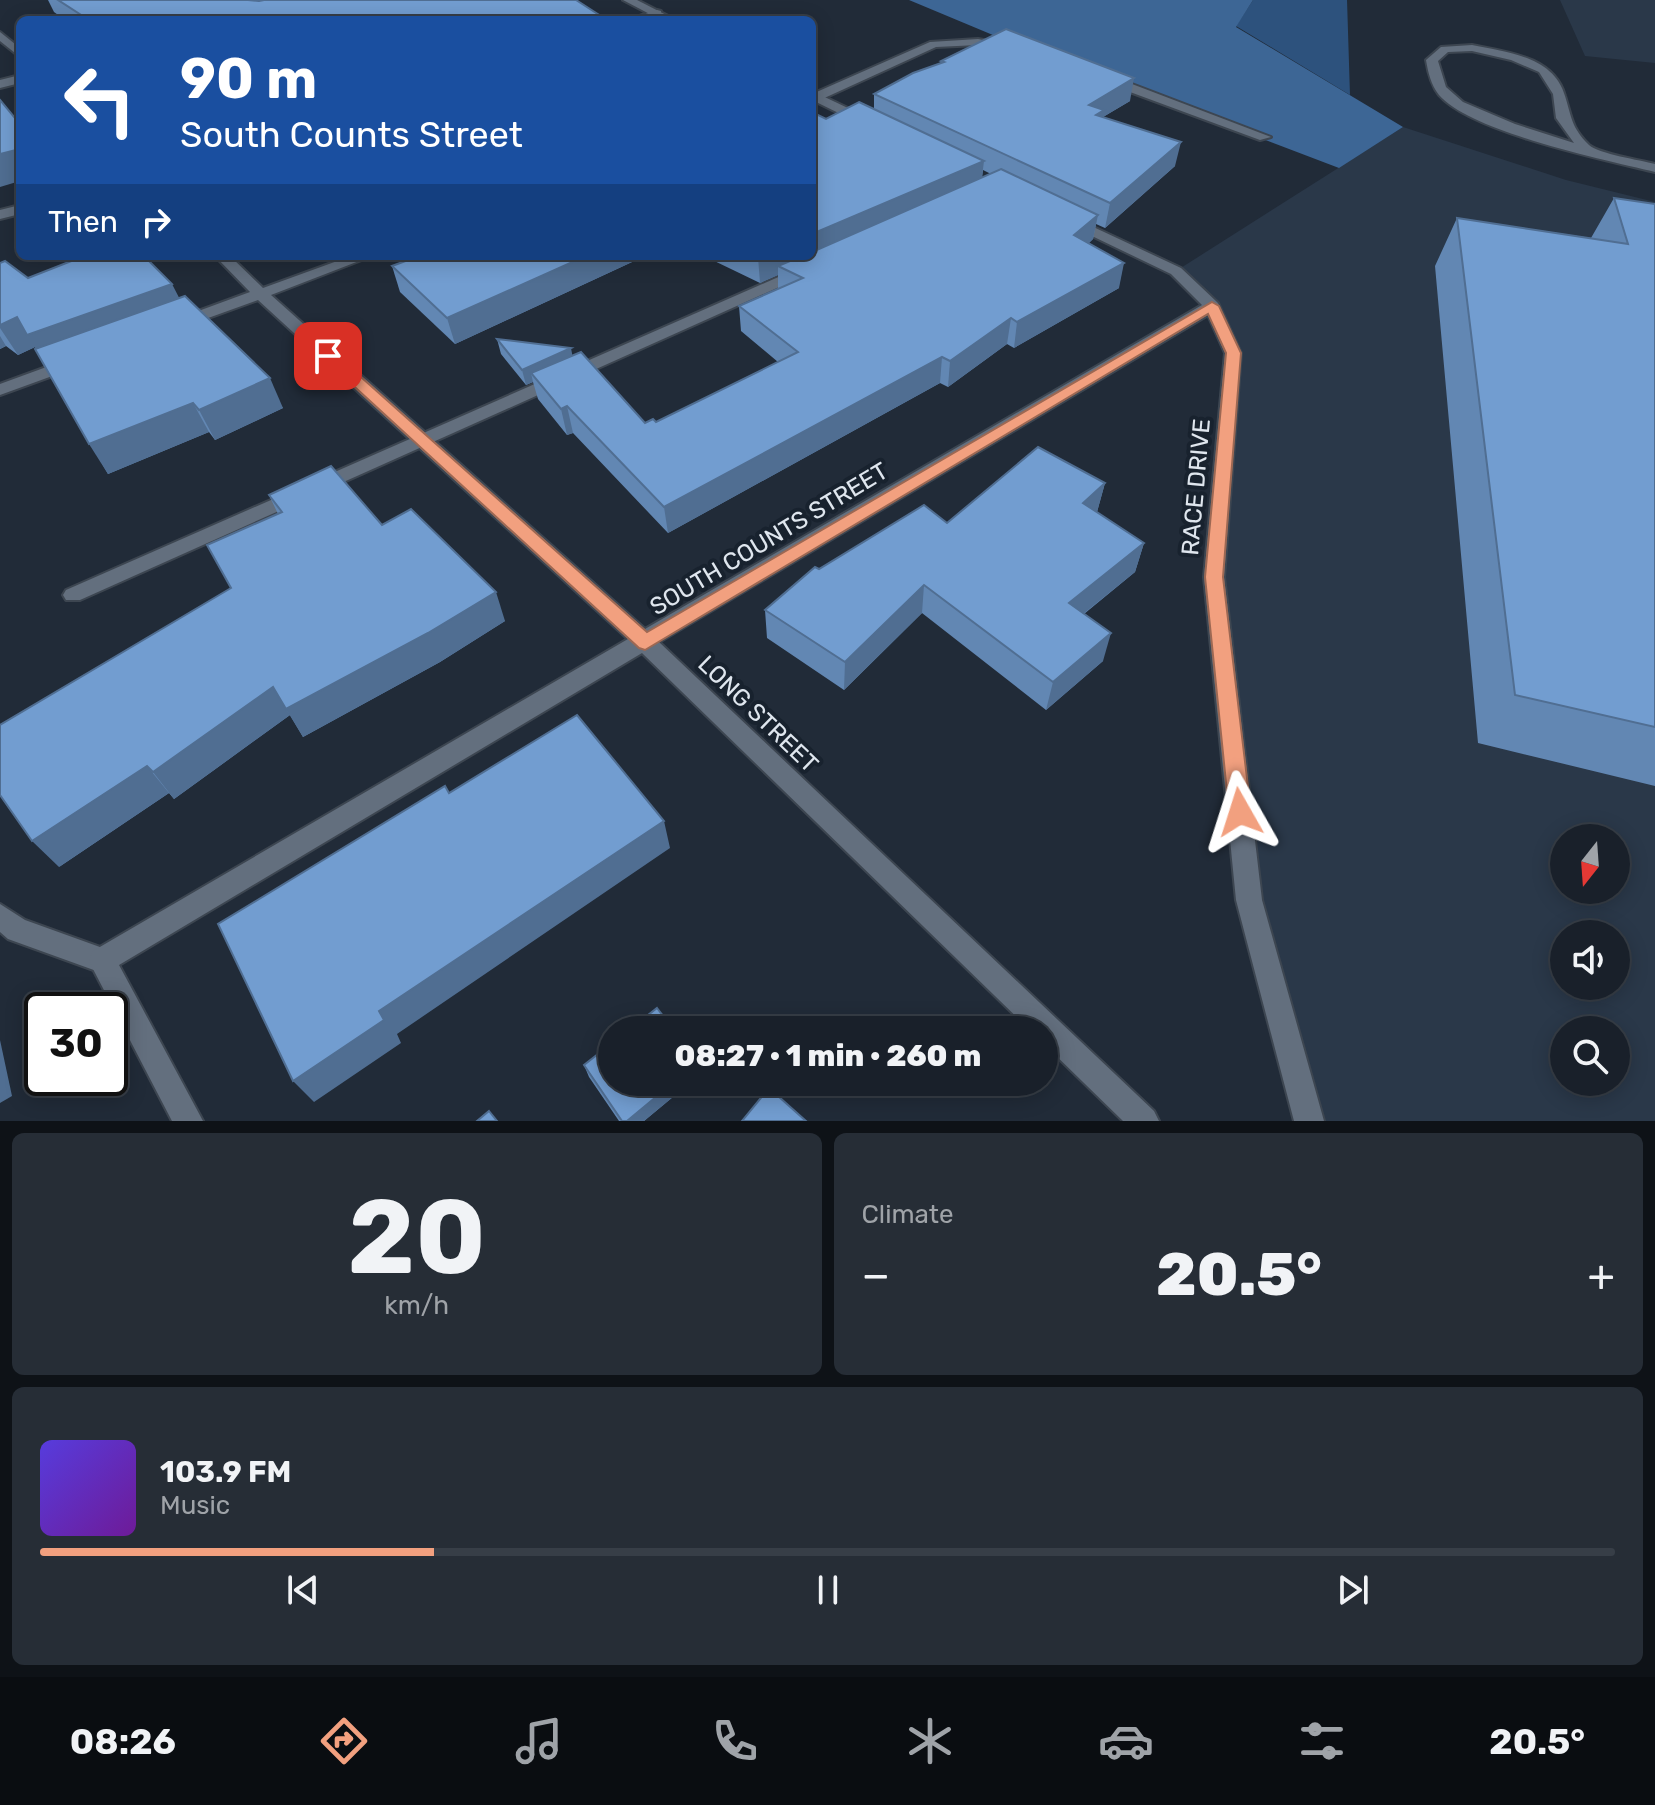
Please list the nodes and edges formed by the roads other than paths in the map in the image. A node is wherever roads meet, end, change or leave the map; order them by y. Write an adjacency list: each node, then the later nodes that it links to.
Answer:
1 (628, 0): 2 (street)
2 (657, 13): 3 (street); 4 (street)
3 (647, 16)
4 (663, 16)
5 (0, 35): 7 (street)
6 (1024, 48): 9 (street)
7 (16, 50)
8 (1095, 74): 12 (street)
9 (816, 96)
10 (816, 98): 11 (street)
11 (887, 131)
12 (1265, 137)
13 (1584, 147): 13 (street); 14 (street)
14 (1655, 168)
15 (1054, 212): 20 (street, RACE DRIVE)
16 (226, 260): 19 (street, LONG STREET)
17 (354, 260): 19 (street)
18 (811, 268): 24 (street)
19 (259, 293): 21 (street); 24 (street, LONG STREET)
20 (1212, 306): 26 (street, SOUTH COUNTS STREET); 31 (street, RACE DRIVE)
21 (158, 331)
22 (86, 358): 23 (street)
23 (0, 390)
24 (421, 440): 25 (street); 26 (street, LONG STREET)
25 (73, 595)
26 (645, 642): 28 (street, SOUTH COUNTS STREET); 30 (street, LONG STREET)
27 (0, 916): 28 (street)
28 (102, 960): 29 (street)
29 (188, 1121)
30 (1144, 1121)
31 (1309, 1121)

